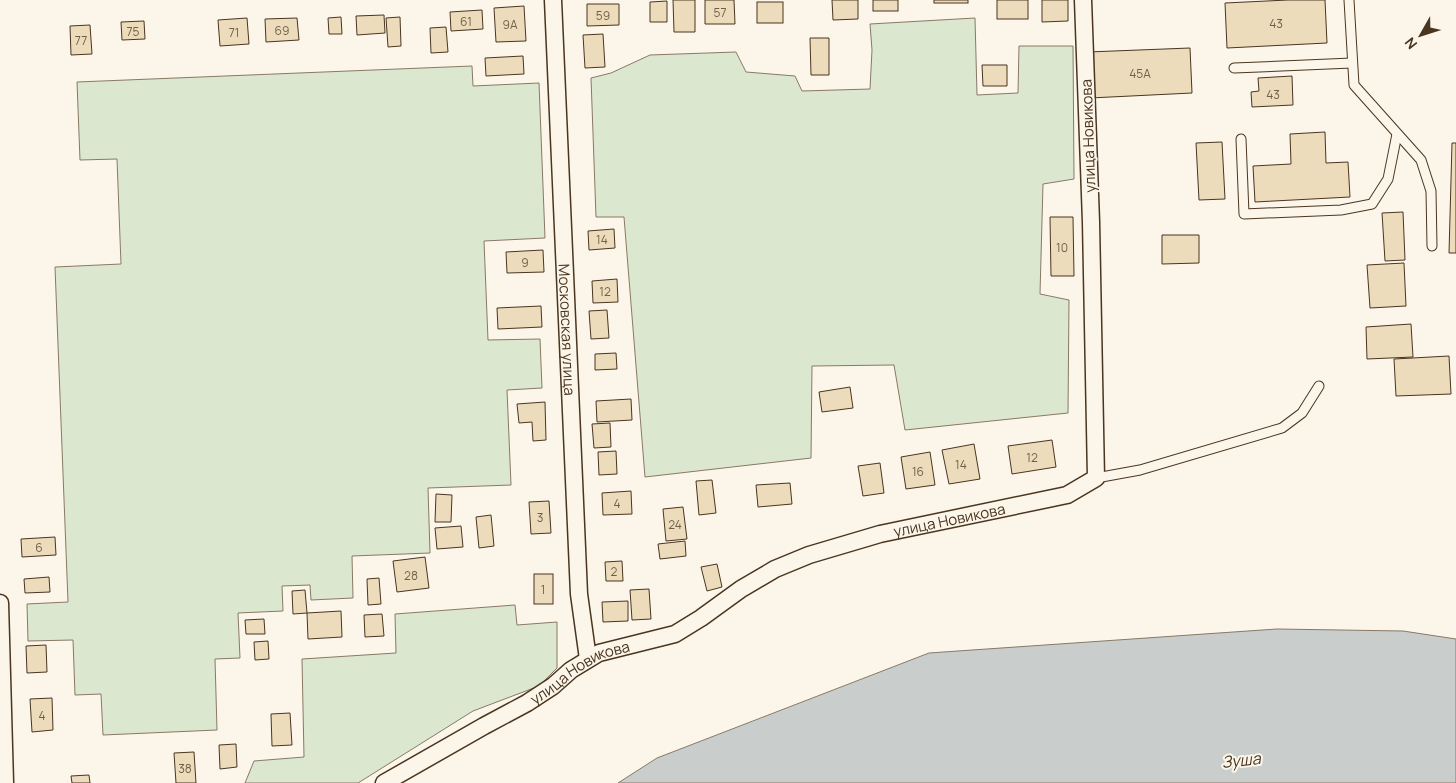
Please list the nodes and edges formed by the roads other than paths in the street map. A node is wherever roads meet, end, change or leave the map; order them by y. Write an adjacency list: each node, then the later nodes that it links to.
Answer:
1 (553, 0): 12 (street, Московская улица)
2 (1084, 0): 10 (street, улица Новикова)
3 (1349, 0): 4 (lane)
4 (1352, 64): 5 (lane); 6 (lane)
5 (1234, 68)
6 (1397, 134): 7 (lane); 8 (lane)
7 (1241, 138)
8 (1432, 246)
9 (1319, 386): 10 (lane)
10 (1096, 478): 12 (street, улица Новикова)
11 (0, 603): 13 (street)
12 (588, 660): 14 (street, улица Новикова)
13 (5, 783)
14 (384, 783)

